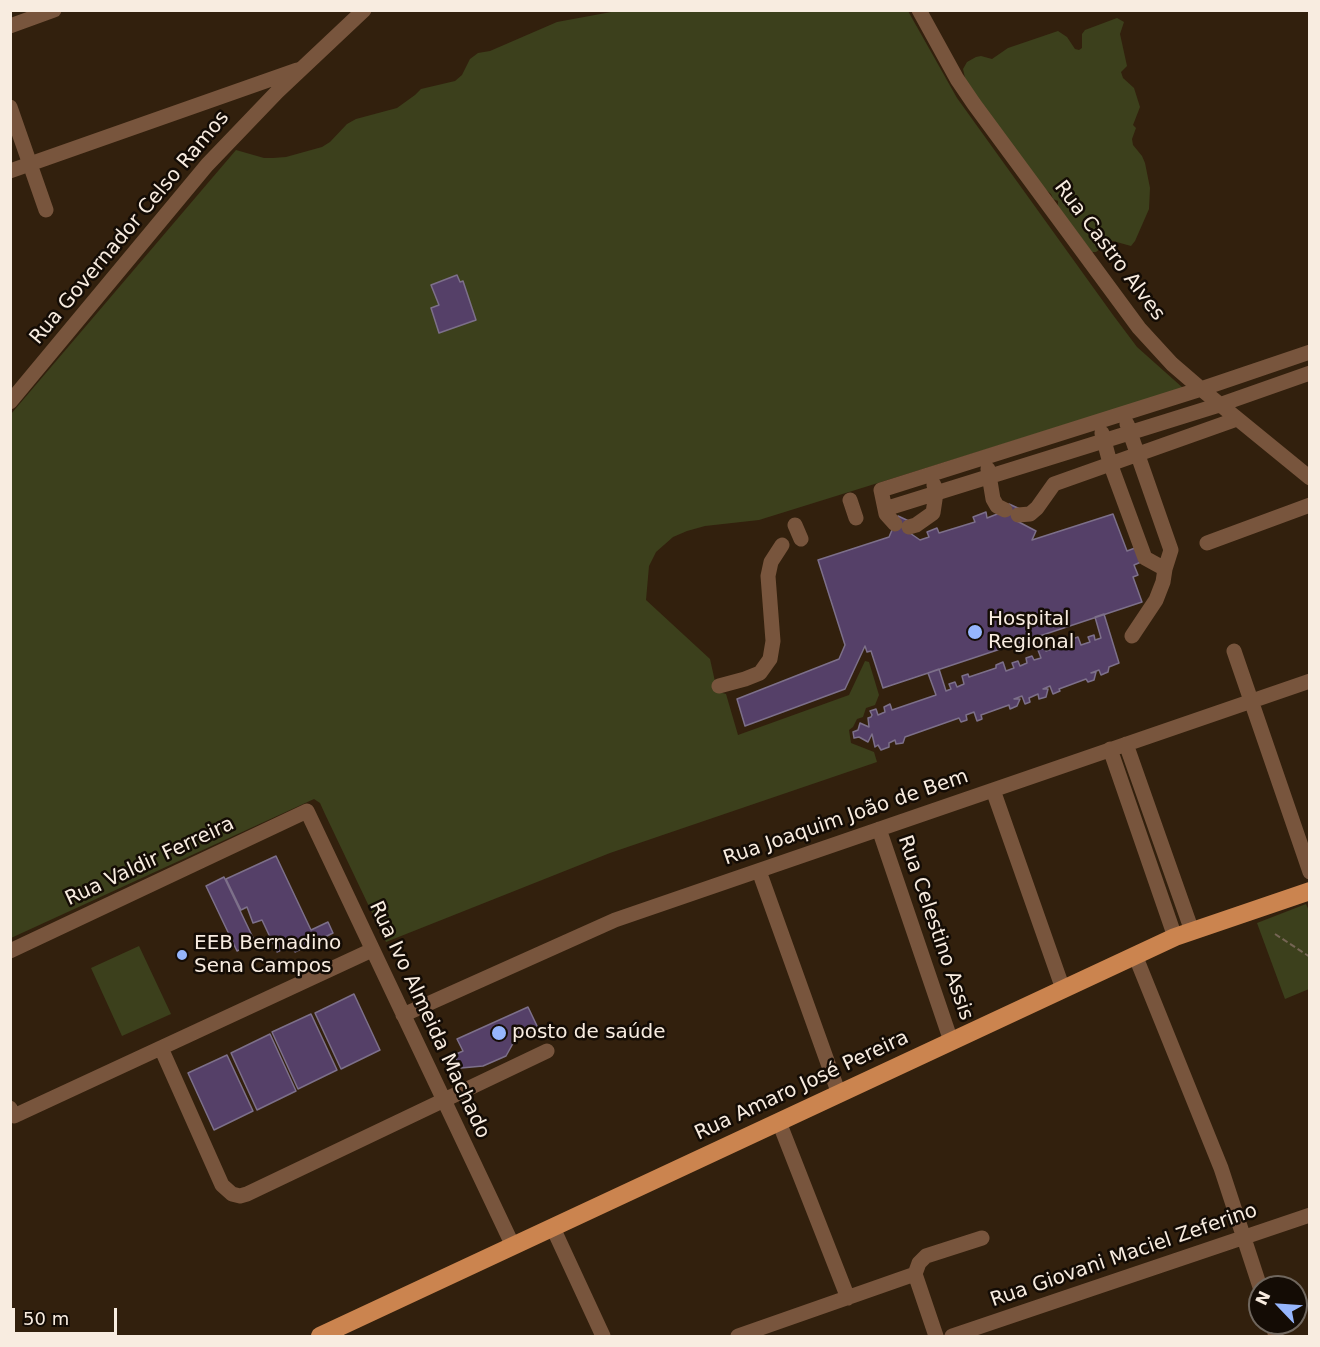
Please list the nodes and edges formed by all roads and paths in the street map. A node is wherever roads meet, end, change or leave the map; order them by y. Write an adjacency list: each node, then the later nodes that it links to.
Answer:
1 (54, 10): 4 (street)
2 (364, 10): 5 (street, Rua Governador Celso Ramos)
3 (919, 10): 12 (street, Rua Castro Alves)
4 (10, 26)
5 (303, 68): 7 (street); 13 (street, Rua Governador Celso Ramos)
6 (10, 107): 7 (street)
7 (30, 164): 8 (street); 9 (street)
8 (10, 171)
9 (46, 210)
10 (1310, 352): 12 (street)
11 (1310, 373): 14 (street)
12 (1201, 389): 14 (street, Rua Castro Alves); 15 (street)
13 (10, 402)
14 (1219, 405): 16 (street, Rua Castro Alves); 18 (street)
15 (1124, 413): 17 (street); 18 (street)
16 (1237, 419): 22 (street); 27 (street, Rua Castro Alves)
17 (1098, 422): 19 (street); 20 (street)
18 (1130, 432): 20 (street); 22 (street)
19 (1058, 434): 21 (street); 23 (street)
20 (1104, 440): 21 (street); 24 (street)
21 (1061, 454): 26 (street); 28 (street)
22 (1137, 454): 24 (street); 34 (street)
23 (986, 457): 25 (street); 26 (street)
24 (1110, 463): 28 (street); 35 (street)
25 (931, 474): 29 (street); 32 (street)
26 (989, 476): 28 (street); 29 (street)
27 (1310, 478)
28 (1054, 484)
29 (936, 493): 32 (street); 32 (street)
30 (850, 500): 33 (street)
31 (1310, 505): 36 (street)
32 (885, 509)
33 (856, 518)
34 (1161, 521): 35 (street); 38 (street)
35 (1134, 531): 38 (street)
36 (1207, 543)
37 (782, 545): 42 (street)
38 (1165, 569): 39 (street)
39 (1132, 636)
40 (1234, 651): 43 (street)
41 (1310, 681): 43 (street, Rua Joaquim João de Bem)
42 (719, 686)
43 (1251, 701): 44 (street, Rua Joaquim João de Bem); 50 (street)
44 (1126, 744): 45 (street, Rua Joaquim João de Bem); 52 (street)
45 (1110, 749): 46 (street, Rua Joaquim João de Bem); 52 (street)
46 (993, 790): 48 (street, Rua Joaquim João de Bem); 58 (street)
47 (306, 811): 54 (street, Rua Ivo Almeida Machado); 55 (street, Rua Valdir Ferreira)
48 (879, 829): 49 (street, Rua Joaquim João de Bem); 60 (street, Rua Celestino Assis)
49 (759, 871): 59 (street, Rua Joaquim João de Bem); 63 (street)
50 (1310, 872)
51 (1310, 891): 52 (main road, Rua Amaro José Pereira)
52 (1183, 934): 56 (main road, Rua Amaro José Pereira)
53 (1275, 934): 57 (path)
54 (372, 950): 59 (street, Rua Ivo Almeida Machado); 61 (street)
55 (10, 951)
56 (1135, 955): 58 (main road, Rua Amaro José Pereira); 69 (street)
57 (1310, 957)
58 (1063, 989): 60 (main road, Rua Amaro José Pereira)
59 (403, 1015): 64 (street, Rua Ivo Almeida Machado)
60 (951, 1041): 63 (main road, Rua Amaro José Pereira)
61 (161, 1048): 64 (street); 65 (street)
62 (547, 1051): 64 (street)
63 (839, 1094): 66 (main road, Rua Amaro José Pereira)
64 (443, 1100): 71 (street, Rua Ivo Almeida Machado)
65 (12, 1112)
66 (779, 1122): 68 (main road, Rua Amaro José Pereira); 74 (street)
67 (1310, 1215): 69 (street, Rua Giovani Maciel Zeferino)
68 (553, 1228): 71 (main road, Rua Amaro José Pereira); 77 (street)
69 (1244, 1237): 73 (street); 80 (street, Rua Giovani Maciel Zeferino)
70 (982, 1238): 72 (street)
71 (513, 1246): 76 (main road, Rua Amaro José Pereira)
72 (915, 1274): 74 (street); 79 (street)
73 (1256, 1275)
74 (848, 1298): 75 (street)
75 (773, 1331): 78 (street)
76 (320, 1336)
77 (603, 1336)
78 (738, 1336)
79 (936, 1336)
80 (952, 1336)

